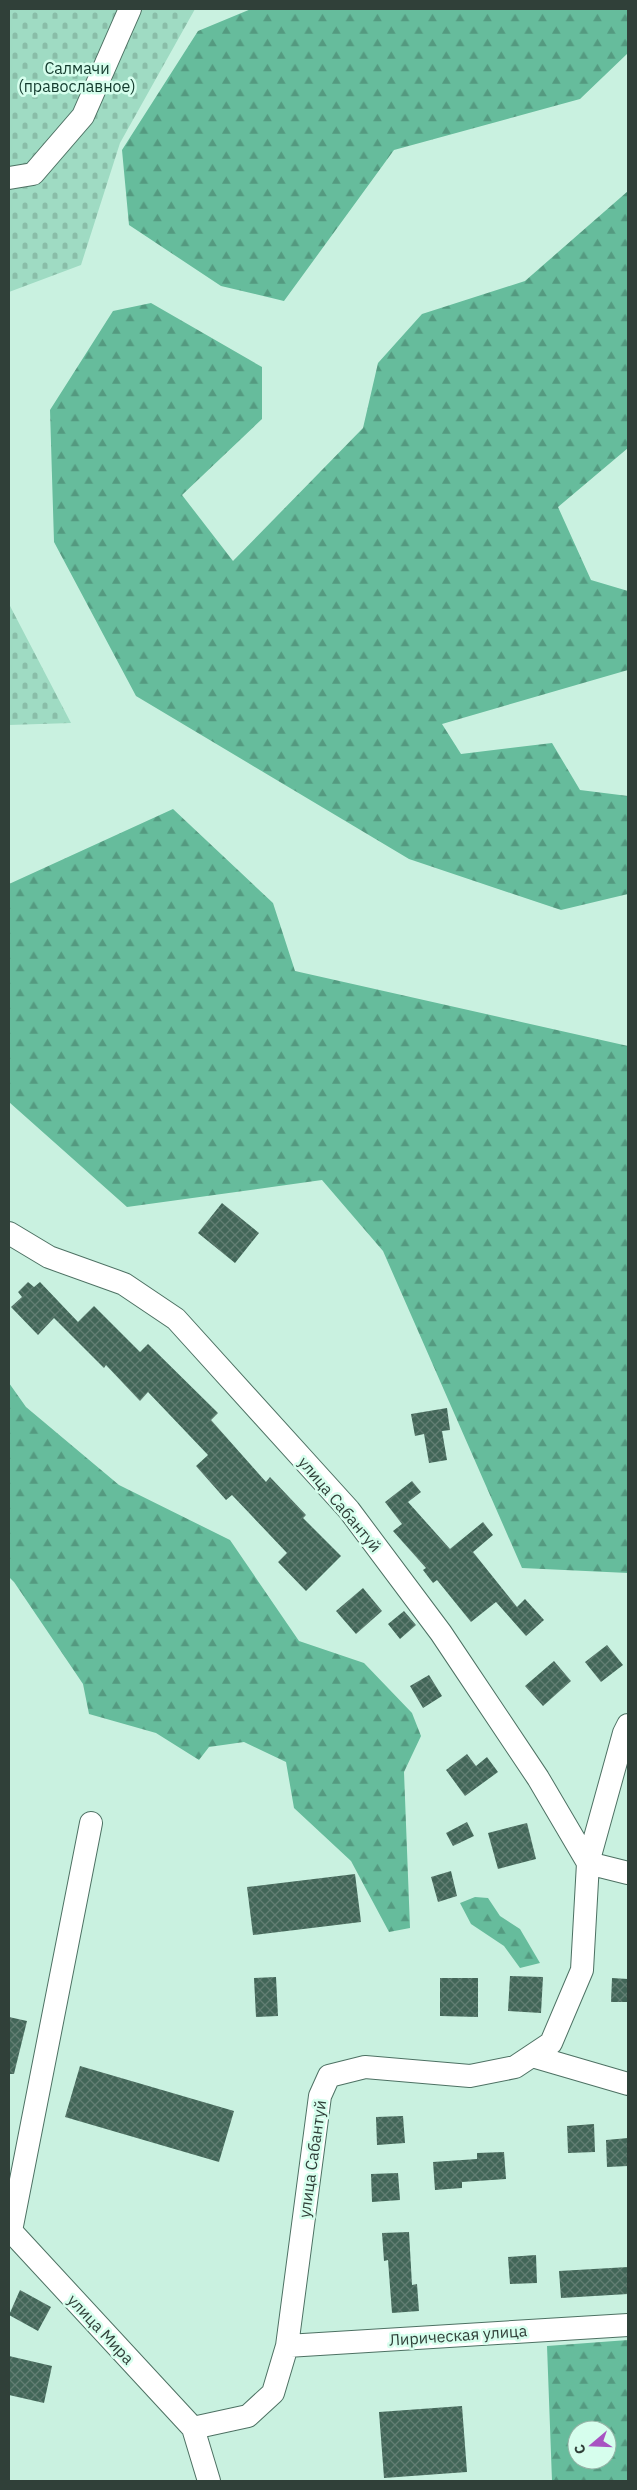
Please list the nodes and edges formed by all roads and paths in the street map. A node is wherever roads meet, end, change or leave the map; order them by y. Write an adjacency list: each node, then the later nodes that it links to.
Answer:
1 (130, 9): 2 (street)
2 (9, 178)
3 (9, 1233): 6 (street, улица Сабантуй)
4 (628, 1725): 6 (street, улица Сабантуй)
5 (91, 1823): 10 (street)
6 (588, 1863): 7 (street); 8 (street, улица Сабантуй)
7 (628, 1874)
8 (532, 2056): 9 (street); 13 (street, улица Сабантуй)
9 (628, 2084)
10 (16, 2160): 11 (street)
11 (10, 2230): 14 (street, улица Мира)
12 (628, 2325): 13 (street, Лирическая улица)
13 (287, 2346): 14 (street, улица Сабантуй)
14 (193, 2428): 15 (street)
15 (208, 2481)

